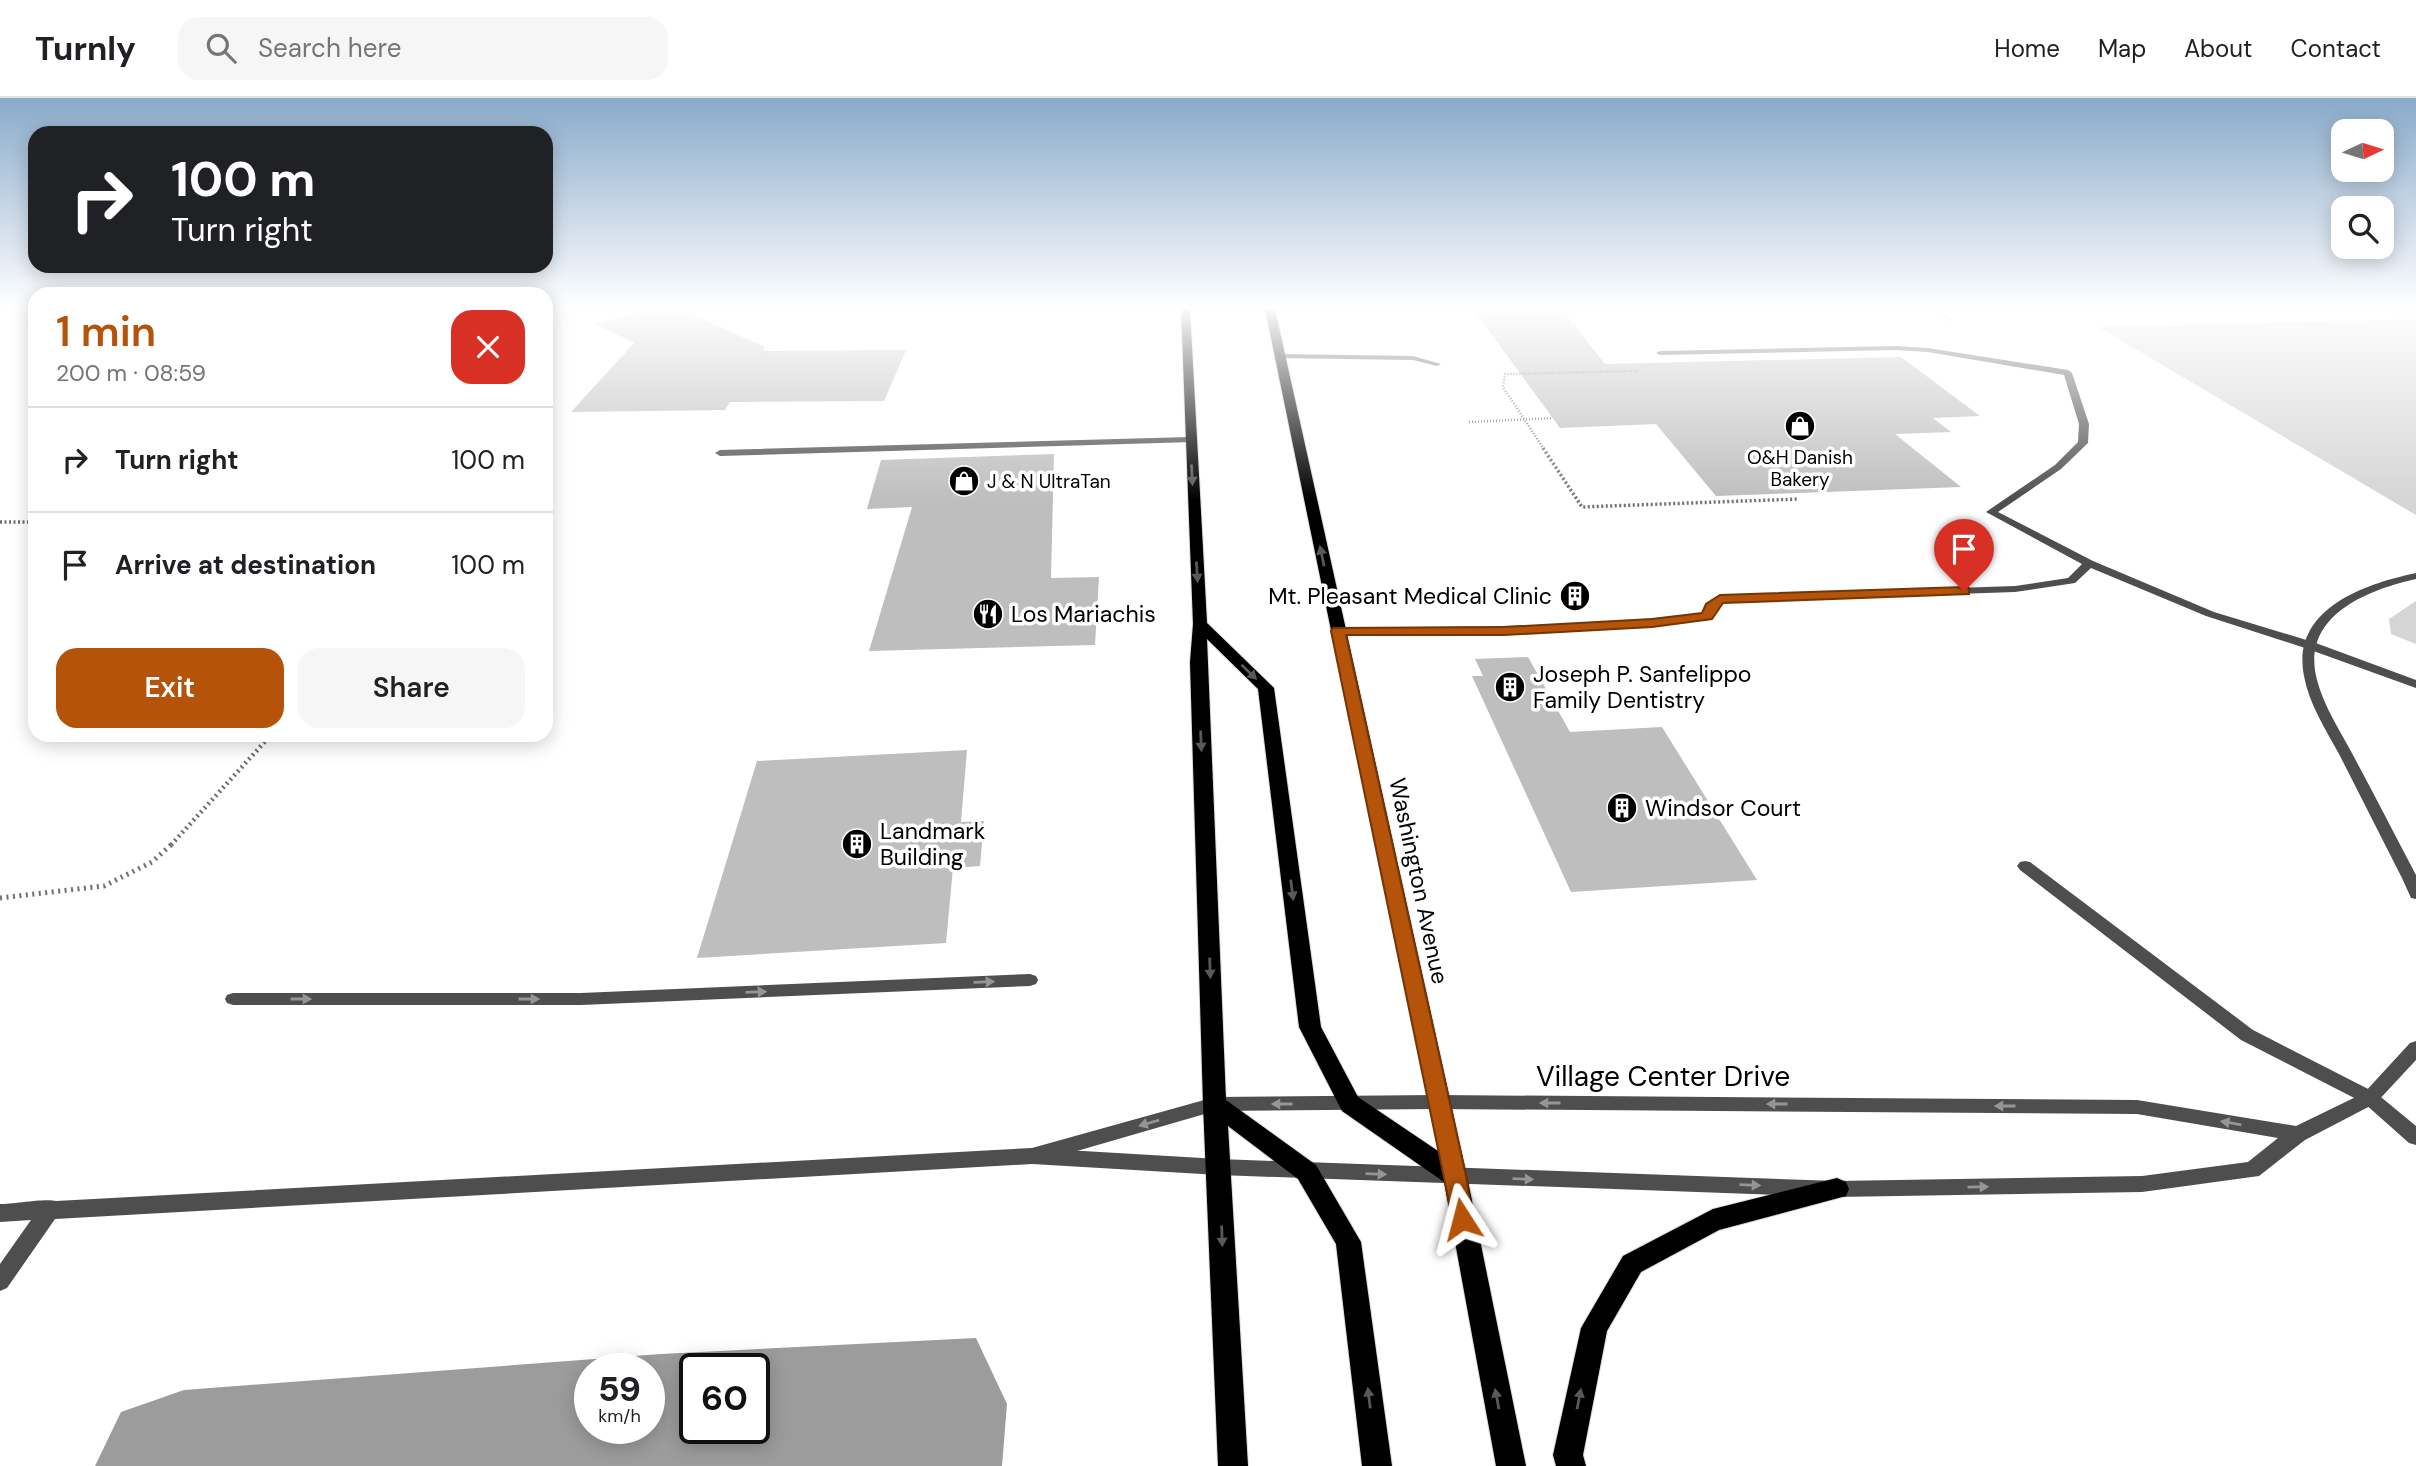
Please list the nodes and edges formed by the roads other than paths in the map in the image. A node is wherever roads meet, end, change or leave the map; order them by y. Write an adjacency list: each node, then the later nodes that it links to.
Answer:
1 (1187, 373): 4 (main road)
2 (1284, 373): 9 (main road, Washington Avenue, one-way to 2)
3 (2067, 373): 6 (street)
4 (1190, 440): 5 (street); 8 (main road, one-way to 8)
5 (720, 453)
6 (2089, 563): 9 (street); 10 (street)
7 (2416, 576): 10 (street)
8 (1200, 624): 19 (main road, one-way to 19); 20 (main road, one-way to 20)
9 (1338, 631): 18 (main road, Washington Avenue)
10 (2309, 645): 11 (street); 13 (street)
11 (2416, 684)
12 (2025, 866): 17 (street)
13 (2416, 894)
14 (1030, 980): 15 (street, one-way to 14)
15 (233, 999)
16 (2416, 1048): 17 (street)
17 (2370, 1098): 21 (street); 22 (street)
18 (1437, 1102): 20 (street, Village Center Drive); 21 (street, Village Center Drive, one-way to 18); 26 (main road, Washington Avenue)
19 (1215, 1104): 20 (street, Village Center Drive, one-way to 19); 23 (street, Village Center Drive, one-way to 23); 24 (main road); 25 (main road)
20 (1350, 1104): 26 (main road)
21 (2298, 1134): 27 (street, one-way to 21)
22 (2416, 1138)
23 (1032, 1156): 24 (street); 28 (street)
24 (1219, 1167): 25 (street); 31 (main road, one-way to 31)
25 (1307, 1172): 26 (street, one-way to 26); 32 (main road, one-way to 25)
26 (1455, 1176): 27 (street, one-way to 27); 33 (main road, Washington Avenue, one-way to 26)
27 (1837, 1189): 34 (main road, one-way to 27)
28 (51, 1208): 29 (street); 30 (street)
29 (0, 1213)
30 (0, 1281)
31 (1233, 1466)
32 (1377, 1466)
33 (1511, 1466)
34 (1571, 1466)

